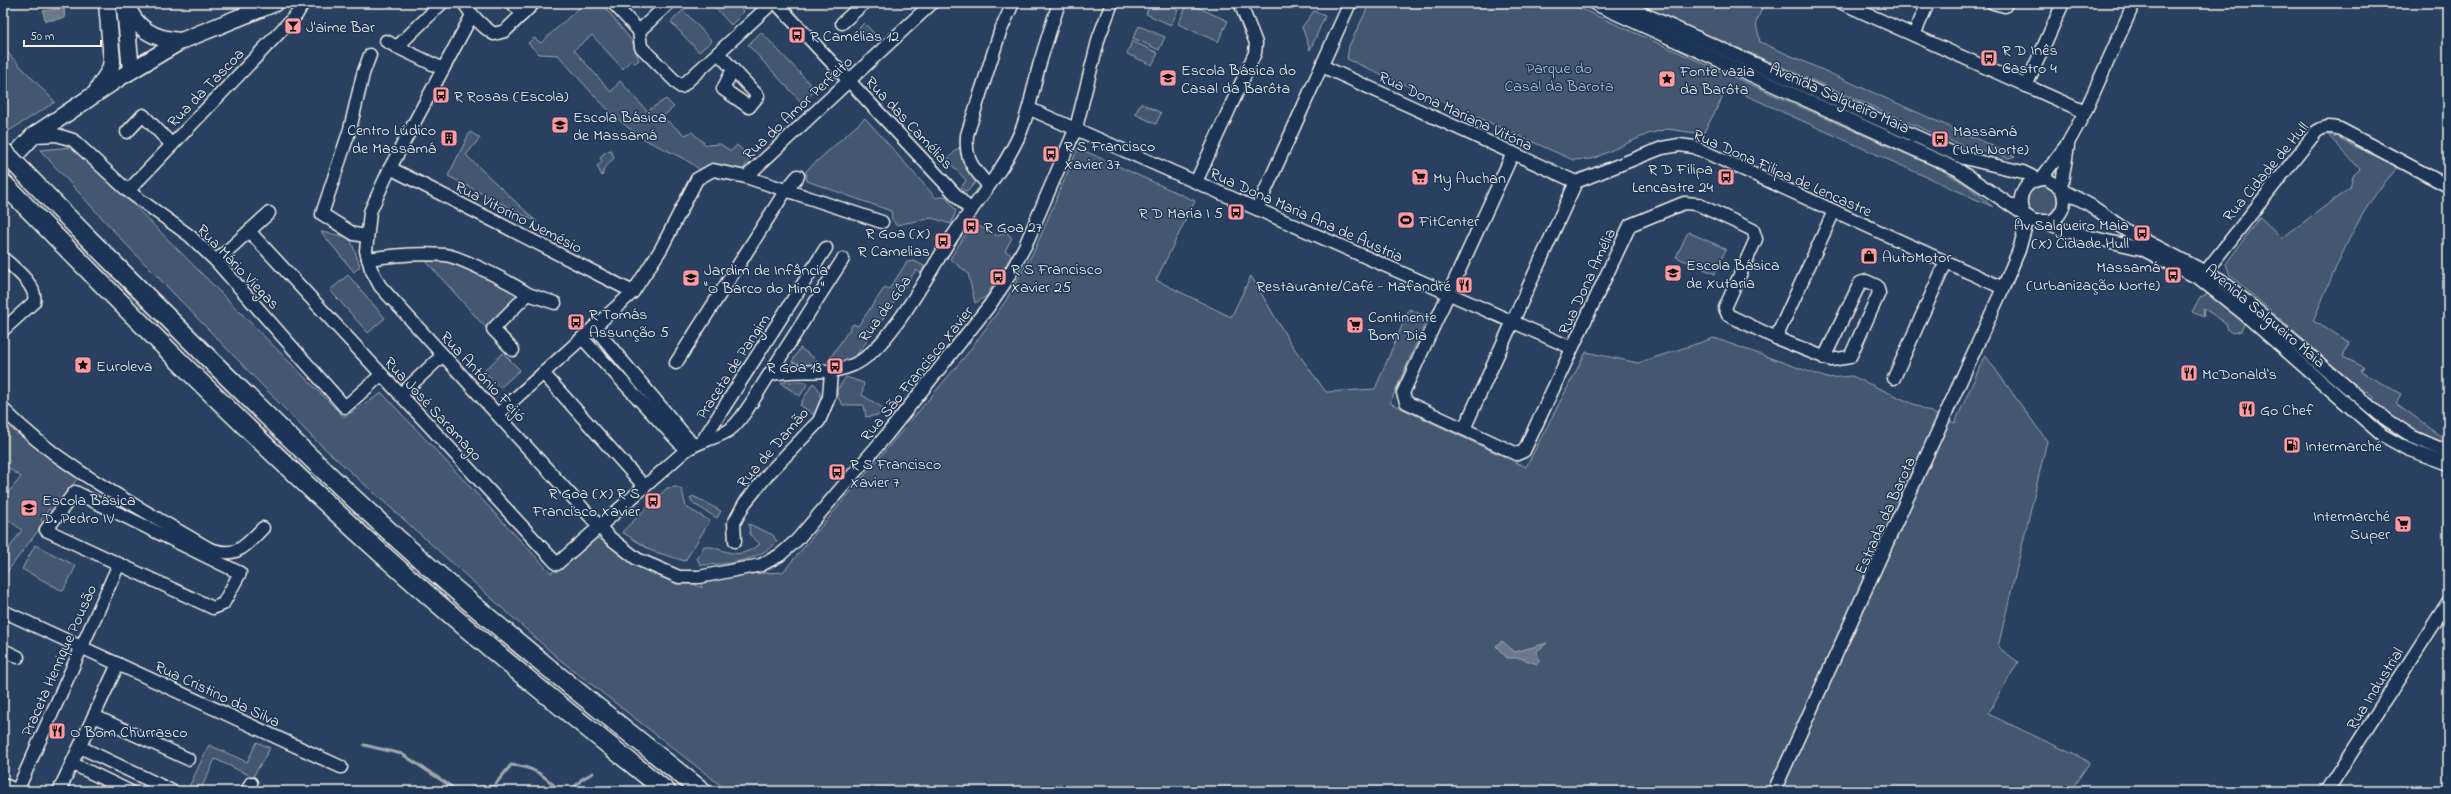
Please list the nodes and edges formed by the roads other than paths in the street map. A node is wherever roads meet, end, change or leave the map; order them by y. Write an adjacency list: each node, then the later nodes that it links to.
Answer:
1 (108, 3): 32 (main road)
2 (125, 3): 34 (main road); 40 (main road)
3 (275, 3): 34 (main road)
4 (303, 3): 50 (street, Rua da Tascoa)
5 (442, 3): 39 (street)
6 (464, 3): 29 (street)
7 (512, 3): 28 (street)
8 (534, 3): 28 (street)
9 (613, 3): 31 (street)
10 (669, 3): 31 (street)
11 (772, 3): 35 (street)
12 (776, 3): 41 (street, Rua das Camélias)
13 (864, 3): 30 (street)
14 (932, 3): 41 (street, Rua do Amor Perfeito)
15 (1013, 3): 61 (street)
16 (1060, 3): 44 (street, Rua de Gôa)
17 (1112, 3): 46 (street, Rua São Francisco Xavier)
18 (1240, 3): 58 (street)
19 (1350, 3): 37 (street)
20 (1593, 3): 70 (street, Avenida Salgueiro Maia)
21 (1620, 3): 57 (street, Avenida Salgueiro Maia)
22 (1842, 3): 33 (street)
23 (1928, 3): 33 (street)
24 (1993, 3): 25 (street)
25 (2006, 3)
26 (2063, 3): 42 (street)
27 (2134, 3): 45 (street)
28 (523, 14): 29 (street)
29 (472, 16): 39 (street, Rua António Feijó)
30 (842, 23)
31 (640, 30): 35 (street)
32 (112, 33): 40 (main road); 43 (main road)
33 (1914, 35): 42 (street)
34 (180, 41): 40 (main road)
35 (718, 53): 38 (street)
36 (370, 55): 74 (street)
37 (1322, 66): 52 (street, Rua Dona Mariana Vitória); 66 (street)
38 (733, 68)
39 (443, 69): 54 (street, Rua António Feijó)
40 (131, 71): 43 (main road)
41 (850, 80): 56 (street, Rua do Amor Perfeito); 67 (street, Rua das Camélias)
42 (2026, 86): 45 (street)
43 (96, 92): 48 (main road)
44 (1030, 109): 46 (street, Rua Dona Maria Ana de Áustria); 61 (street, Rua de Gôa)
45 (2085, 112): 49 (street)
46 (1076, 128): 58 (street, Rua Dona Maria Ana de Áustria); 111 (street, Rua São Francisco Xavier)
47 (127, 132): 50 (street)
48 (34, 136): 53 (main road); 65 (street, Rua Mário Viegas)
49 (2068, 143): 57 (street); 63 (street)
50 (172, 144): 65 (street, Rua da Tascoa)
51 (3, 151): 132 (highway, bridge)
52 (1513, 153): 59 (street, Rua Dona Mariana Vitória); 86 (street)
53 (3, 168)
54 (390, 168): 74 (street, Rua António Feijó); 84 (street, Rua Vitorino Nemésio)
55 (798, 176): 64 (street)
56 (746, 177): 64 (street); 84 (street, Rua do Amor Perfeito)
57 (2039, 179): 63 (street, Avenida Salgueiro Maia); 70 (street)
58 (1196, 182): 66 (street, Rua Dona Maria Ana de Áustria)
59 (1576, 182): 68 (street, Rua Dona Filipa de Lencastre); 88 (street)
60 (3, 183): 131 (highway)
61 (988, 185): 67 (street, Rua de Gôa)
62 (2448, 186): 82 (street, Rua Cidade de Hull)
63 (2061, 189): 72 (street); 82 (street, Avenida Salgueiro Maia)
64 (786, 190): 71 (street); 97 (street)
65 (128, 191): 80 (street, Rua Mário Viegas)
66 (1257, 209): 86 (street, Rua Dona Maria Ana de Áustria)
67 (971, 211): 99 (street, Rua de Gôa)
68 (1834, 211): 81 (street, Rua Dona Filipa de Lencastre); 92 (street)
69 (269, 213): 73 (street)
70 (2026, 215): 72 (street, Avenida Salgueiro Maia); 76 (street, Estrada da Barota)
71 (882, 222)
72 (2043, 223): 76 (street, Estrada da Barota); 109 (street, Avenida Salgueiro Maia)
73 (249, 231): 80 (street); 100 (street, Rua José Saramago)
74 (366, 236): 78 (street, Rua António Feijó)
75 (826, 248): 107 (street, Praceta de Pangim)
76 (2019, 250): 83 (street, Estrada da Barota)
77 (3, 258): 90 (street)
78 (368, 259): 85 (street); 95 (street, Rua António Feijó)
79 (843, 259): 101 (street)
80 (216, 261): 100 (street, Rua Mário Viegas)
81 (1946, 262): 83 (street, Rua Dona Filipa de Lencastre); 102 (street)
82 (2206, 271): 108 (street, Avenida Salgueiro Maia)
83 (2003, 288): 133 (street, Estrada da Barota)
84 (633, 292): 89 (street, Rua do Amor Perfeito)
85 (528, 294): 87 (street); 94 (street)
86 (1449, 295): 88 (street, Rua Dona Maria Ana de Áustria); 106 (street)
87 (555, 303)
88 (1512, 324): 93 (street, Rua Dona Maria Ana de Áustria); 106 (street)
89 (594, 327): 91 (street, Rua do Amor Perfeito); 107 (street)
90 (3, 330)
91 (582, 338): 98 (street, Rua do Amor Perfeito); 107 (street)
92 (1776, 338): 93 (street, Rua Dona Amélia); 96 (street, Rua Dona Amélia)
93 (1572, 348): 106 (street, Rua Dona Amélia)
94 (513, 350)
95 (443, 355): 103 (street); 105 (street, Rua António Feijó)
96 (1824, 358): 96 (street)
97 (676, 363)
98 (543, 373): 105 (street, Rua do Amor Perfeito); 110 (street)
99 (831, 373): 101 (street, Rua de Gôa); 113 (street, Rua de Damão)
100 (381, 375): 103 (street, Rua José Saramago)
101 (770, 375): 107 (street)
102 (1894, 378)
103 (400, 395): 111 (street, Rua José Saramago)
104 (3, 409): 112 (street)
105 (498, 414): 111 (street, Rua António Feijó)
106 (1464, 430)
107 (694, 445): 110 (street)
108 (2448, 452)
109 (2448, 464)
110 (644, 486): 111 (street)
111 (601, 526)
112 (263, 528)
113 (735, 541)
114 (119, 564): 114 (street); 117 (street, Praceta Henrique Pousão)
115 (2448, 602): 134 (street, Rua Industrial)
116 (6, 612): 117 (street, Rua Cristino da Silva)
117 (82, 647): 120 (street, Rua Cristino da Silva); 127 (street, Praceta Henrique Pousão)
118 (3, 650): 119 (street)
119 (18, 657)
120 (118, 664): 121 (street); 125 (street, Rua Cristino da Silva)
121 (94, 716): 122 (street); 123 (street)
122 (80, 747): 124 (street); 130 (street)
123 (188, 759)
124 (73, 764): 128 (street); 129 (street)
125 (341, 767)
126 (3, 784): 127 (street)
127 (17, 791)
128 (60, 791)
129 (129, 791)
130 (172, 791)
131 (666, 791)
132 (702, 791)
133 (1774, 791)
134 (2327, 791)

